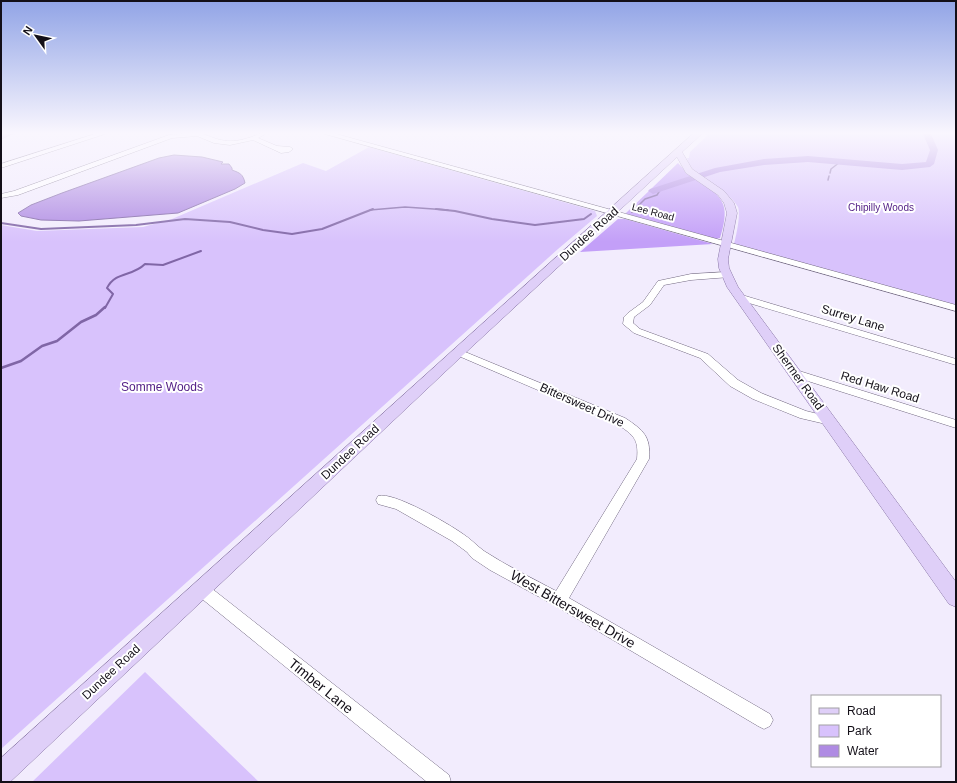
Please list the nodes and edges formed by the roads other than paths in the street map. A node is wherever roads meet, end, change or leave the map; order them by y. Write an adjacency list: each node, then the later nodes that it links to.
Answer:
1 (82, 169): 5 (street)
2 (452, 169): 8 (street, Lee Road)
3 (660, 169): 8 (main road, Dundee Road)
4 (690, 169): 9 (main road, Shermer Road)
5 (15, 193): 6 (street); 7 (street)
6 (1, 196)
7 (1, 200)
8 (612, 213): 9 (street, Lee Road); 13 (main road, Dundee Road)
9 (725, 244): 10 (main road, Shermer Road); 12 (street, Lee Road)
10 (727, 276): 11 (main road, Shermer Road); 16 (street)
11 (742, 298): 14 (street, Surrey Lane); 15 (main road, Shermer Road)
12 (956, 308)
13 (458, 352): 19 (main road, Dundee Road); 21 (street, Bittersweet Drive)
14 (956, 362)
15 (796, 374): 16 (main road, Shermer Road); 17 (street, Red Haw Road)
16 (830, 420): 20 (main road, Shermer Road)
17 (955, 424)
18 (383, 500): 21 (street, West Bittersweet Drive)
19 (201, 589): 23 (main road, Dundee Road); 24 (street, Timber Lane)
20 (956, 598)
21 (559, 600): 22 (street, West Bittersweet Drive)
22 (764, 720)
23 (1, 774)
24 (442, 782)

